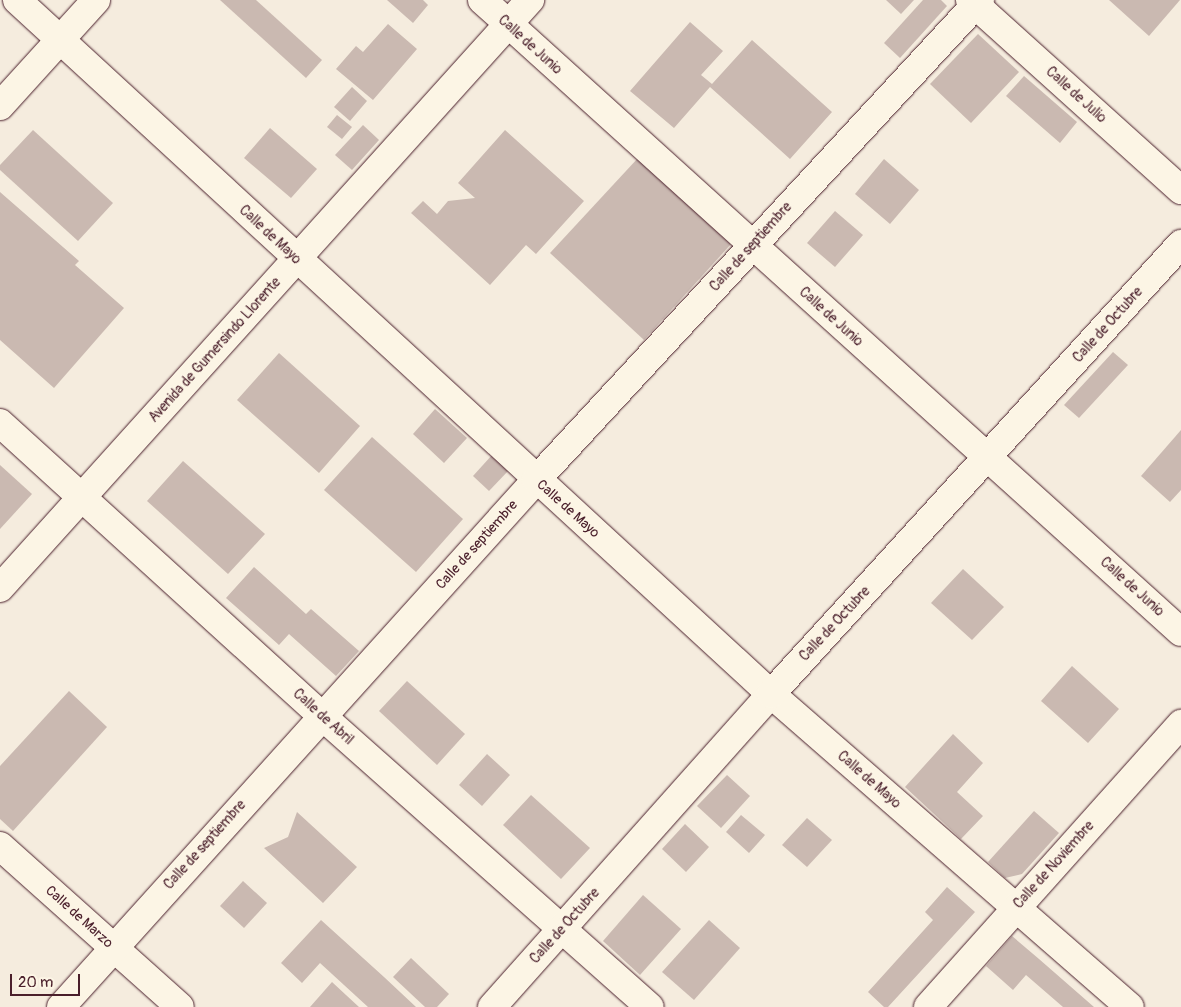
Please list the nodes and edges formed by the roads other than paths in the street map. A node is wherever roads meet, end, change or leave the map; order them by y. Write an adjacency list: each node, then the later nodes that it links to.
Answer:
1 (17, 0): 7 (street, Calle de Mayo)
2 (96, 0): 7 (street)
3 (482, 0): 6 (street, Calle de Junio)
4 (530, 0): 6 (street, Avenida de Gumersindo Llorente)
5 (975, 2): 9 (street, Calle de Julio); 11 (street, Calle de septiembre)
6 (508, 24): 11 (street, Calle de Junio); 12 (street, Avenida de Gumersindo Llorente)
7 (61, 38): 8 (street); 12 (street, Calle de Mayo)
8 (0, 106)
9 (1181, 190)
10 (1181, 244): 14 (street, Calle de Octubre)
11 (752, 246): 14 (street, Calle de Junio); 15 (street, Calle de septiembre)
12 (296, 260): 15 (street, Calle de Mayo); 16 (street, Avenida de Gumersindo Llorente)
13 (0, 423): 16 (street, Calle de Abril)
14 (988, 458): 18 (street, Calle de Junio); 19 (street, Calle de Octubre)
15 (536, 480): 19 (street, Calle de Mayo); 20 (street, Calle de septiembre)
16 (80, 498): 17 (street, Avenida de Gumersindo Llorente); 20 (street, Calle de Abril)
17 (0, 588)
18 (1181, 632)
19 (771, 694): 23 (street, Calle de Mayo); 24 (street, Calle de Octubre)
20 (322, 716): 24 (street, Calle de Abril); 25 (street, Calle de septiembre)
21 (1181, 724): 23 (street, Calle de Noviembre)
22 (0, 846): 25 (street, Calle de Marzo)
23 (1015, 907): 30 (street, Calle de Noviembre); 31 (street, Calle de Mayo)
24 (563, 929): 28 (street, Calle de Octubre); 29 (street, Calle de Abril)
25 (113, 948): 26 (street, Calle de septiembre); 27 (street, Calle de Marzo)
26 (61, 1007)
27 (180, 1007)
28 (492, 1007)
29 (650, 1007)
30 (928, 1007)
31 (1130, 1007)

